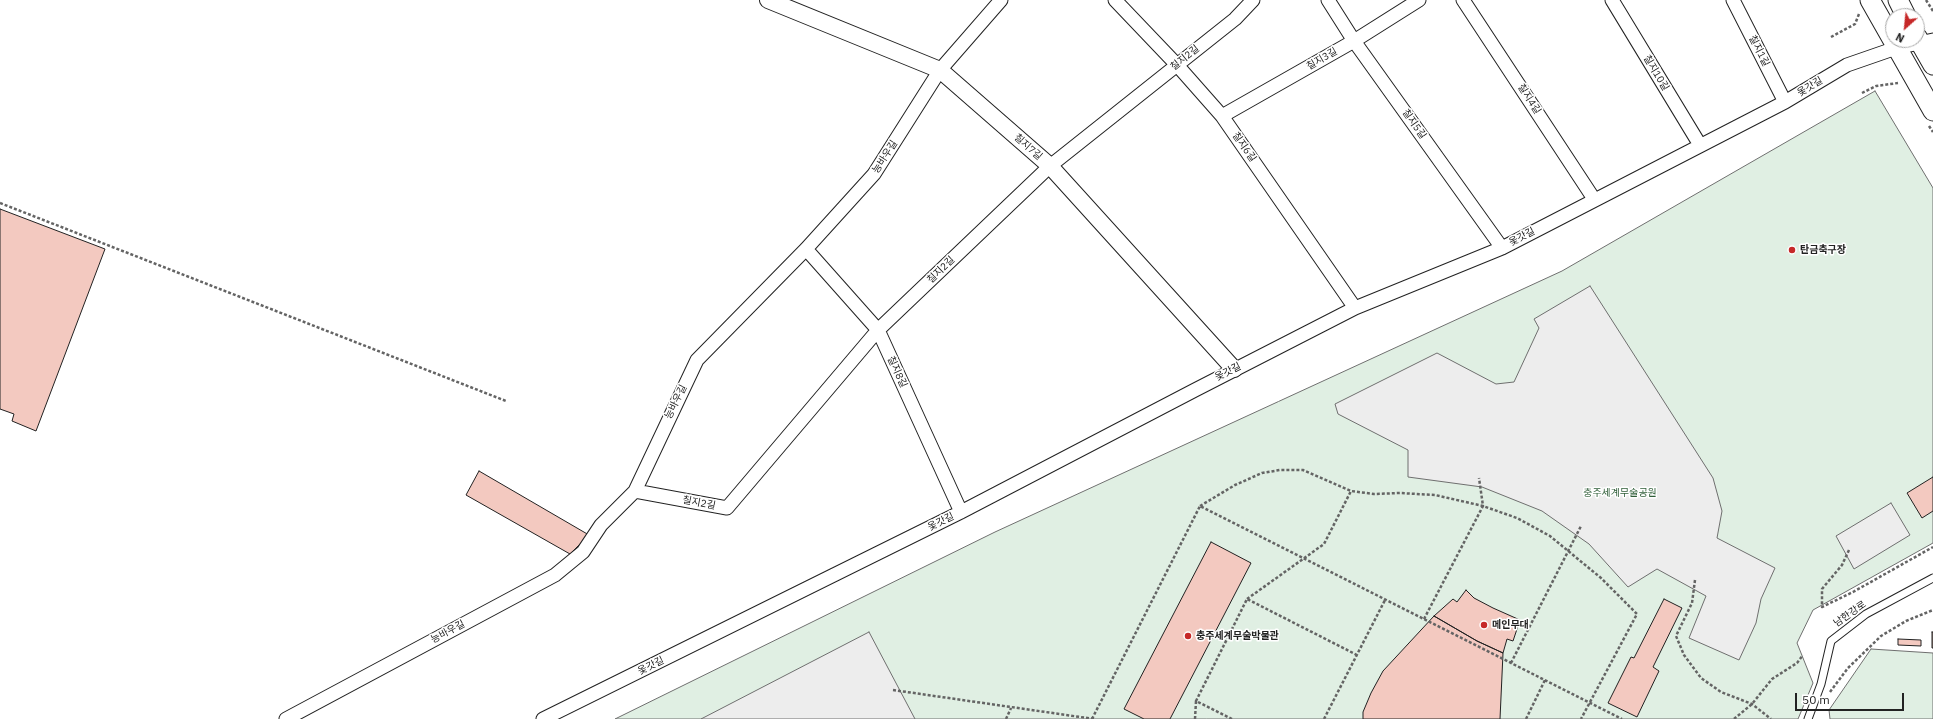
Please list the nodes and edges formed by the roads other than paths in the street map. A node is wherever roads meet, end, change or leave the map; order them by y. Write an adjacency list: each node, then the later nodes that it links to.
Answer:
1 (768, 0): 17 (street, 칠지7길)
2 (1001, 0): 17 (street, 능바우길)
3 (1115, 0): 16 (street, 칠지6길)
4 (1253, 0): 16 (street, 칠지2길)
5 (1328, 0): 12 (street, 칠지5길)
6 (1419, 0): 12 (street, 칠지3길)
7 (1463, 0): 23 (street, 칠지4길)
8 (1612, 0): 21 (street, 칠지10길)
9 (1734, 0): 18 (street, 칠지1길)
10 (1865, 4): 11 (main road)
11 (1885, 32)
12 (1354, 41): 19 (street, 칠지3길); 24 (street, 칠지5길)
13 (1925, 43): 15 (main road)
14 (1896, 48): 18 (street, 옻갓길); 20 (main road)
15 (1933, 64)
16 (1177, 65): 19 (street, 칠지6길); 22 (street, 칠지2길)
17 (940, 70): 22 (street, 칠지7길); 25 (street, 능바우길)
18 (1785, 102): 21 (street, 옻갓길)
19 (1222, 116): 26 (street, 칠지6길)
20 (1930, 116)
21 (1700, 145): 23 (street, 옻갓길)
22 (1050, 166): 27 (street, 칠지2길); 28 (street, 칠지7길)
23 (1594, 199): 24 (street, 옻갓길)
24 (1502, 248): 26 (street, 옻갓길)
25 (806, 249): 27 (street, 칠지8길); 29 (street, 능바우길)
26 (1355, 308): 28 (street, 옻갓길)
27 (878, 330): 29 (street, 칠지2길); 30 (street, 칠지8길)
28 (1234, 369): 30 (street, 옻갓길)
29 (635, 491): 32 (street, 능바우길)
30 (961, 512): 33 (street, 옻갓길)
31 (1933, 578): 34 (lane, 남한강로)
32 (286, 719)
33 (543, 719)
34 (1808, 719)

